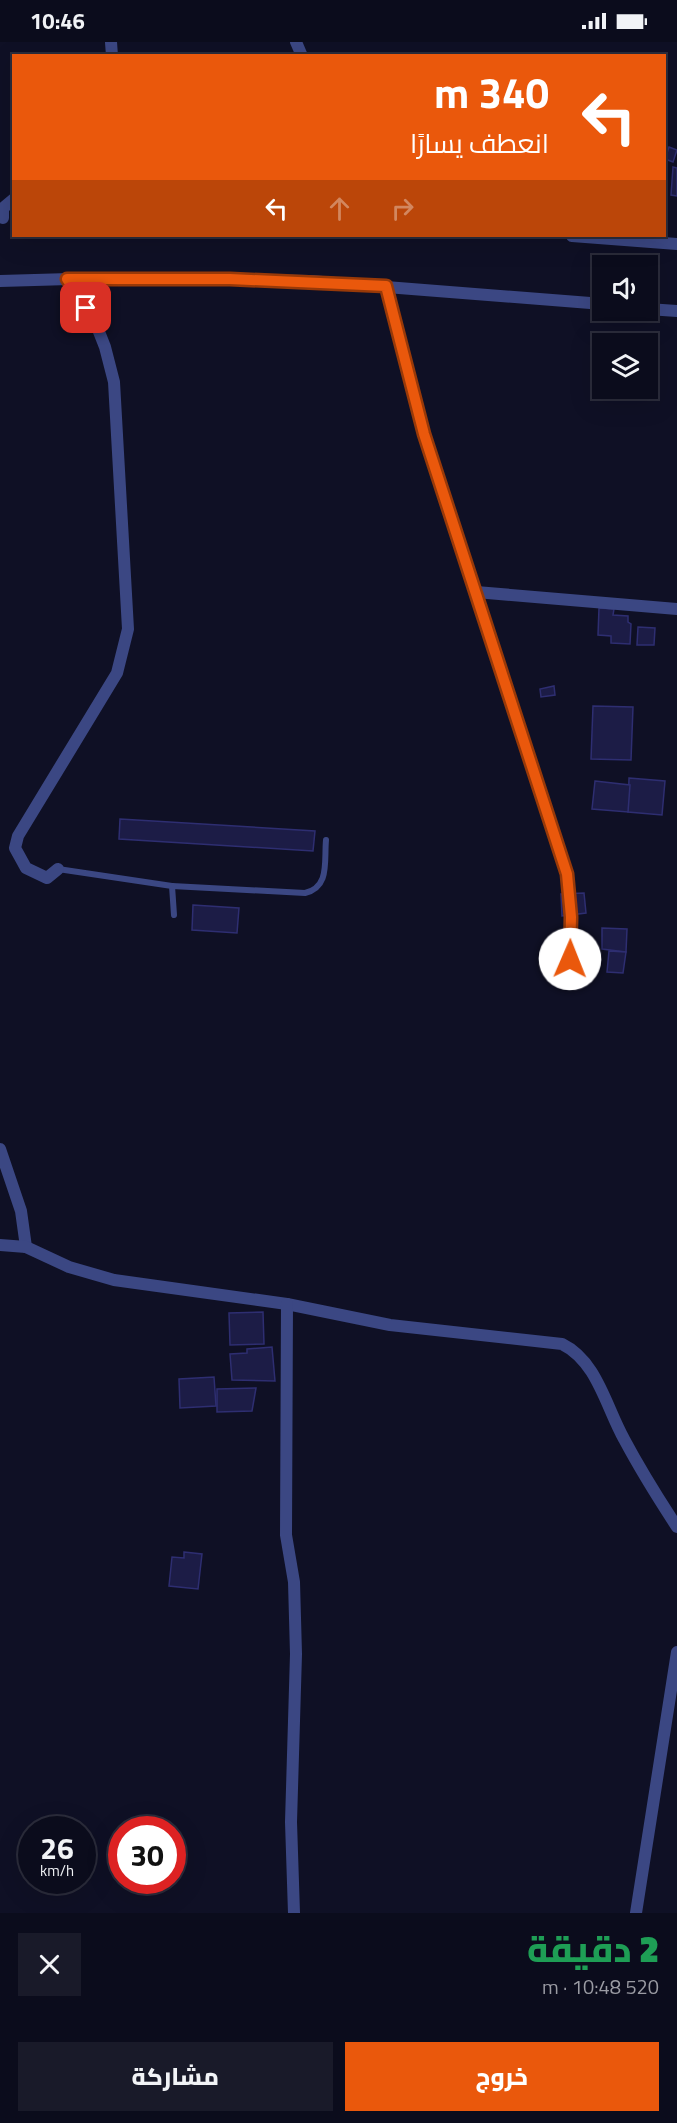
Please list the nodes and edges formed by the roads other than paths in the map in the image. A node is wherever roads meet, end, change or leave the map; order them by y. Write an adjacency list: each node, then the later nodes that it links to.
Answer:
1 (12, 201): 2 (street)
2 (5, 218)
3 (586, 237): 4 (street)
4 (677, 244)
5 (67, 279): 6 (street); 7 (street); 14 (street)
6 (0, 281)
7 (386, 286): 8 (street); 11 (street)
8 (592, 303)
9 (658, 310): 10 (street)
10 (677, 311)
11 (476, 592): 12 (street); 17 (street)
12 (677, 609)
13 (326, 840): 15 (lane)
14 (58, 869): 15 (lane)
15 (172, 886): 16 (lane)
16 (174, 915)
17 (570, 959)
18 (0, 1149): 20 (street)
19 (0, 1245): 20 (street)
20 (26, 1247): 21 (street)
21 (287, 1304): 22 (street); 24 (street)
22 (677, 1527)
23 (677, 1652): 25 (street)
24 (294, 1913)
25 (636, 1913)

